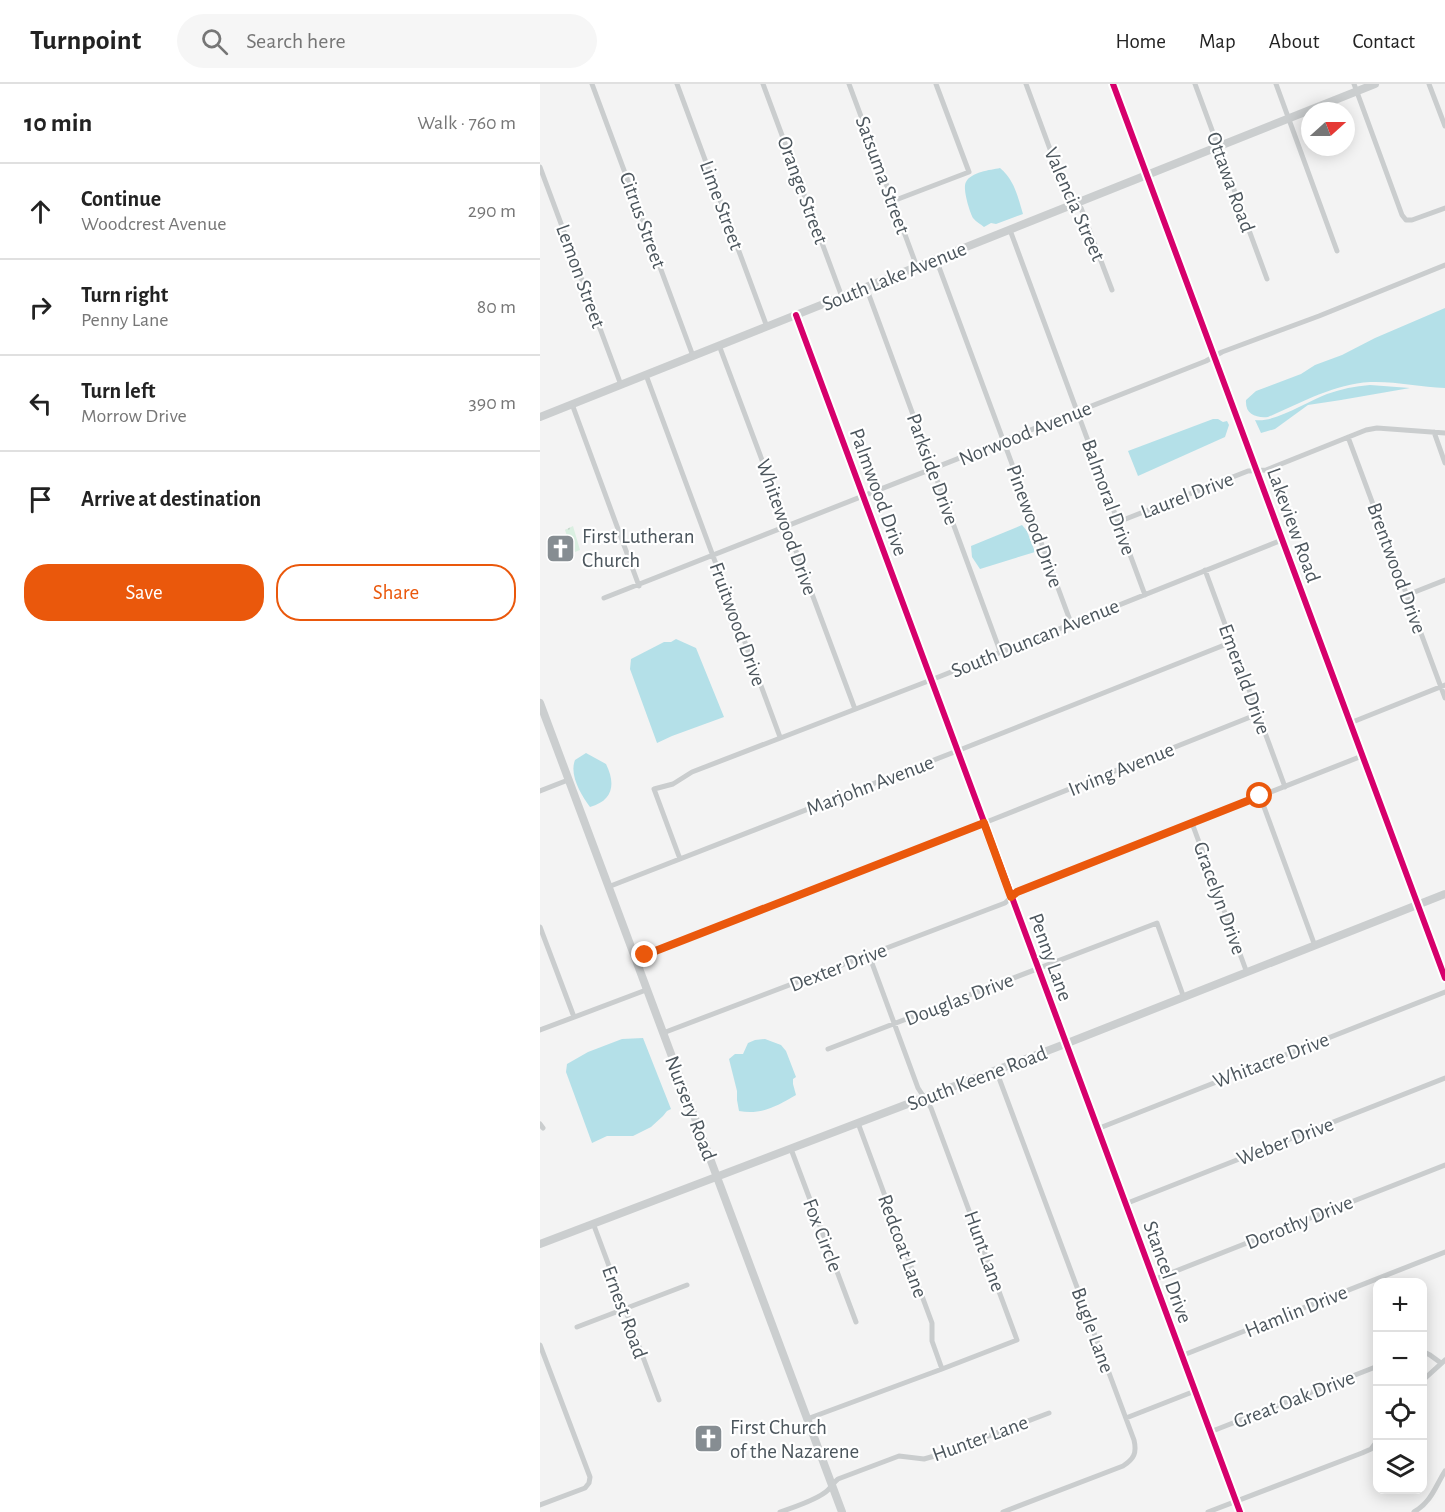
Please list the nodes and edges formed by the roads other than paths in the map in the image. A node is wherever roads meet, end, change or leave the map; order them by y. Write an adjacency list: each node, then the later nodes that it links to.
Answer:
1 (592, 84): 33 (street, Citrus Street)
2 (677, 84): 31 (street, Lime Street)
3 (763, 84): 29 (street, Orange Street)
4 (849, 84): 18 (street, Satsuma Street)
5 (936, 84): 18 (street)
6 (1026, 84): 19 (street, Valencia Street)
7 (1113, 84): 17 (street, Lakeview Road)
8 (1195, 84): 15 (street, Ottawa Road)
9 (1276, 84): 13 (street)
10 (1375, 84): 12 (street, South Lake Avenue)
11 (1430, 84): 14 (street)
12 (1355, 88): 13 (street, South Lake Avenue); 20 (street)
13 (1289, 118): 15 (street, South Lake Avenue); 22 (street)
14 (1445, 126)
15 (1218, 146): 17 (street, South Lake Avenue); 26 (street, Ottawa Road)
16 (540, 166): 36 (street, Lemon Street)
17 (1146, 175): 19 (street, South Lake Avenue); 34 (street, Lakeview Road)
18 (893, 201): 25 (street, Satsuma Street)
19 (1075, 204): 21 (street, South Lake Avenue); 28 (street, Valencia Street)
20 (1445, 208)
21 (1010, 230): 23 (street, South Lake Avenue); 38 (street, Balmoral Drive)
22 (1337, 250)
23 (936, 259): 25 (street, South Lake Avenue); 43 (street, Pinewood Drive)
24 (1445, 265): 34 (street, Norwood Avenue)
25 (917, 267): 27 (street, South Lake Avenue)
26 (1268, 279)
27 (866, 287): 29 (street, South Lake Avenue); 45 (street, Parkside Drive)
28 (1112, 290)
29 (842, 297): 30 (street, South Lake Avenue)
30 (796, 315): 31 (street, South Lake Avenue); 47 (street, Palmwood Drive)
31 (767, 327): 32 (street, South Lake Avenue)
32 (719, 345): 33 (street, South Lake Avenue); 49 (street, Whitewood Drive)
33 (693, 356): 35 (street, South Lake Avenue)
34 (1214, 357): 38 (street, Norwood Avenue); 46 (street, Lakeview Road)
35 (646, 375): 36 (street, South Lake Avenue); 51 (street, Fruitwood Drive)
36 (621, 385): 37 (street, South Lake Avenue)
37 (572, 404): 39 (street, South Lake Avenue); 54 (street)
38 (1077, 412): 43 (street, Norwood Avenue); 48 (street, Balmoral Drive)
39 (540, 417)
40 (1434, 432): 41 (street); 42 (street); 44 (street)
41 (1445, 433)
42 (1348, 437): 46 (street); 56 (street, Brentwood Drive)
43 (1004, 442): 45 (street, Norwood Avenue); 58 (street, Pinewood Drive)
44 (1445, 463)
45 (933, 469): 47 (street, Norwood Avenue); 60 (street, Parkside Drive)
46 (1257, 471): 48 (street, Laurel Drive); 50 (street, Lakeview Road)
47 (863, 497): 49 (street, Norwood Avenue); 61 (street, Palmwood Drive)
48 (1119, 522): 55 (street, Balmoral Drive)
49 (787, 527): 51 (street, Norwood Avenue); 65 (street, Whitewood Drive)
50 (1282, 540): 52 (street, South Duncan Avenue); 67 (street, Lakeview Road)
51 (713, 556): 54 (street, Norwood Avenue); 68 (street, Fruitwood Drive)
52 (1205, 570): 55 (street, South Duncan Avenue); 59 (street, Emerald Drive)
53 (1445, 580): 56 (street)
54 (639, 585): 57 (street, Norwood Avenue)
55 (1145, 595): 58 (street, South Duncan Avenue)
56 (1407, 595): 62 (street, Brentwood Drive)
57 (604, 598)
58 (1071, 623): 60 (street, South Duncan Avenue)
59 (1232, 642): 66 (street, Emerald Drive); 69 (street, Marjohn Avenue)
60 (1000, 651): 61 (street, South Duncan Avenue)
61 (931, 680): 65 (street, South Duncan Avenue); 69 (street, Penny Lane)
62 (1443, 686): 63 (street, Brentwood Drive); 67 (street)
63 (1445, 698)
64 (541, 707): 71 (street, Nursery Road)
65 (855, 709): 68 (street, South Duncan Avenue)
66 (1258, 714): 72 (street, Emerald Drive); 75 (street, Irving Avenue)
67 (1350, 723): 70 (street, Lakeview Road)
68 (780, 737): 77 (street, South Duncan Avenue)
69 (957, 752): 75 (street, Penny Lane); 77 (street, Marjohn Avenue)
70 (1362, 756): 72 (street, Dexter Drive); 81 (street, Lakeview Road)
71 (568, 780): 73 (street); 78 (street, Nursery Road)
72 (1285, 787): 74 (street, Dexter Drive)
73 (540, 791)
74 (1260, 796): 76 (street, Dexter Drive); 83 (street)
75 (984, 823): 80 (street, Penny Lane); 85 (street, Irving Avenue)
76 (1192, 823): 80 (street, Dexter Drive); 87 (street, Gracelyn Drive)
77 (680, 859): 78 (street, Marjohn Avenue)
78 (608, 887): 85 (street, Nursery Road)
79 (1445, 894): 81 (street, South Keene Road)
80 (1011, 897): 84 (street, Dexter Drive); 86 (street, Penny Lane)
81 (1417, 905): 83 (street, South Keene Road); 88 (street, Lakeview Road)
82 (540, 927): 92 (street)
83 (1315, 946): 87 (street, South Keene Road)
84 (869, 955): 93 (street, Hunt Lane); 95 (street, Dexter Drive)
85 (635, 959): 89 (street, Nursery Road)
86 (1038, 969): 91 (street, Douglas Drive); 93 (street, Douglas Drive); 96 (street, Penny Lane)
87 (1247, 973): 91 (street, South Keene Road)
88 (1445, 978)
89 (646, 990): 92 (street); 95 (street, Nursery Road)
90 (1445, 992): 102 (street, Whitacre Drive)
91 (1184, 998): 96 (street, South Keene Road)
92 (574, 1017): 94 (street)
93 (895, 1024): 97 (street, Douglas Drive); 100 (street, Hunt Lane)
94 (540, 1030)
95 (663, 1033): 105 (street, Nursery Road)
96 (1065, 1044): 98 (street, South Keene Road); 102 (street, Stancel Drive)
97 (828, 1049)
98 (996, 1070): 100 (street, South Keene Road); 125 (street, Bugle Lane)
99 (1445, 1078): 106 (street, Weber Drive)
100 (925, 1098): 101 (street, South Keene Road); 120 (street, Hunt Lane)
101 (858, 1123): 103 (street, South Keene Road); 120 (street, Redcoat Lane)
102 (1097, 1129): 106 (street, Stancel Drive)
103 (790, 1149): 105 (street, South Keene Road); 113 (street, Fox Circle)
104 (1445, 1165): 110 (street, Dorothy Drive)
105 (717, 1177): 107 (street, South Keene Road); 126 (street, Nursery Road)
106 (1125, 1204): 110 (street, Stancel Drive)
107 (593, 1223): 108 (street, South Keene Road); 112 (street, Ernest Road)
108 (540, 1244)
109 (1445, 1252): 117 (street, Hamlin Drive)
110 (1153, 1280): 117 (street, Stancel Drive)
111 (687, 1285): 112 (street)
112 (624, 1309): 114 (street); 123 (street, Ernest Road)
113 (856, 1322)
114 (576, 1327)
115 (540, 1345): 132 (street)
116 (1427, 1354): 118 (street)
117 (1181, 1356): 122 (street, Stancel Drive)
118 (1443, 1361): 121 (street)
119 (1373, 1368): 127 (street, Great Oak Drive)
120 (942, 1369): 126 (street, Hunt Lane)
121 (1427, 1376)
122 (1195, 1391): 125 (street); 127 (street, Stancel Drive)
123 (658, 1400)
124 (1049, 1413): 130 (street, Hunter Lane)
125 (1126, 1418): 135 (street, Bugle Lane)
126 (807, 1419): 130 (street, Nursery Road)
127 (1210, 1432): 131 (street, Stancel Drive)
128 (1373, 1446): 131 (street)
129 (1445, 1471): 138 (street)
130 (832, 1484): 133 (street, Hunter Lane); 134 (street, Nursery Road)
131 (1236, 1501): 136 (street); 137 (street, Stancel Drive)
132 (540, 1505)
133 (780, 1512)
134 (842, 1512)
135 (1003, 1512)
136 (1208, 1512)
137 (1240, 1512)
138 (1414, 1512)

